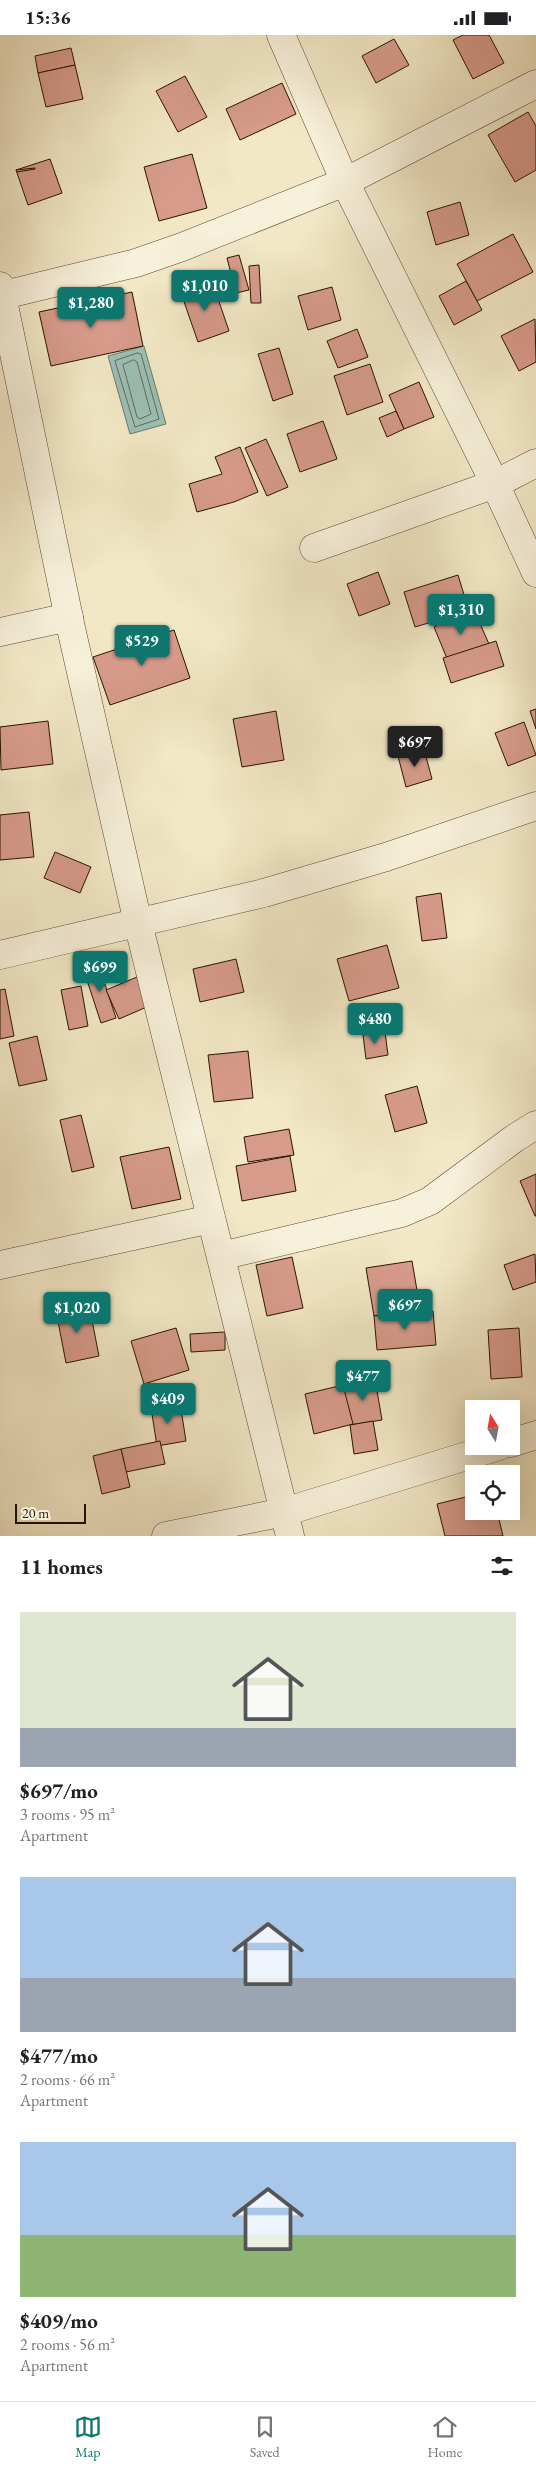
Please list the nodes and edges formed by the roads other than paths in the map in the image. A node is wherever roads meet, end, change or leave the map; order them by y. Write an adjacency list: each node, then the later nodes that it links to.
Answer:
1 (281, 35): 3 (street)
2 (536, 84): 3 (street)
3 (345, 182): 4 (street); 6 (street)
4 (1, 292): 9 (street)
5 (536, 463): 6 (street)
6 (495, 484): 7 (street); 8 (street)
7 (314, 548)
8 (536, 573)
9 (69, 617): 10 (street); 12 (street)
10 (0, 632)
11 (536, 806): 12 (street)
12 (138, 923): 13 (street); 15 (street)
13 (0, 955)
14 (536, 1125): 16 (street)
15 (211, 1219): 16 (street); 17 (street)
16 (220, 1256): 21 (street)
17 (0, 1265)
18 (536, 1435): 19 (street)
19 (520, 1440)
20 (475, 1455): 21 (street)
21 (287, 1524): 22 (street)
22 (166, 1536)

